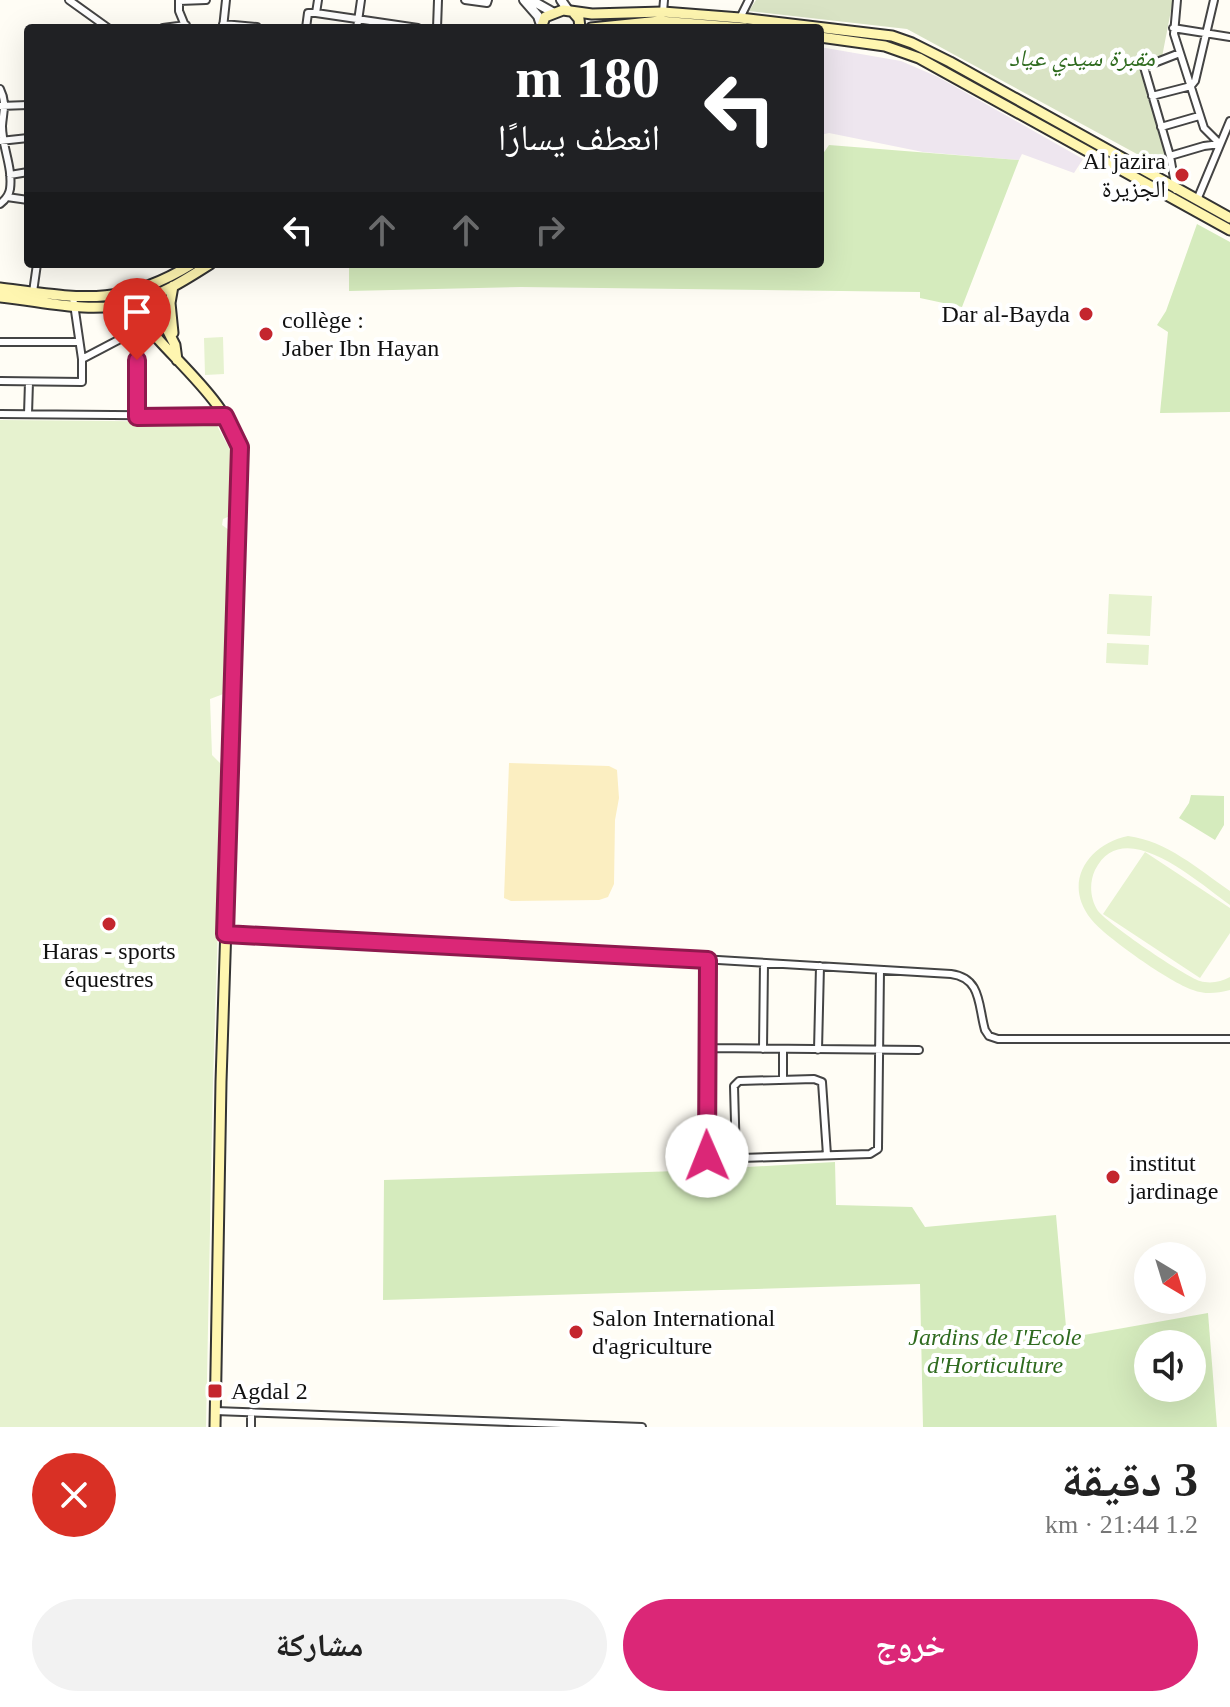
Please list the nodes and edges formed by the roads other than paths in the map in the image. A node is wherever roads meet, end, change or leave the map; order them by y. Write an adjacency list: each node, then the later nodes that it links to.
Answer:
1 (206, 0): 17 (street)
2 (226, 0): 26 (street)
3 (318, 0): 21 (street)
4 (361, 0): 22 (street)
5 (438, 0): 30 (street)
6 (465, 0): 7 (street)
7 (488, 0)
8 (524, 0): 31 (street)
9 (531, 0): 19 (street)
10 (554, 0): 19 (street)
11 (561, 0): 18 (street)
12 (664, 0): 20 (street)
13 (749, 0): 23 (street)
14 (1177, 0): 35 (street)
15 (1214, 0): 36 (street)
16 (74, 1): 24 (street)
17 (179, 1): 25 (street)
18 (570, 11): 19 (main road); 20 (main road); 33 (main road)
19 (555, 12): 32 (main road)
20 (663, 12): 23 (main road)
21 (316, 13): 22 (street); 27 (street)
22 (358, 20): 28 (street); 29 (street)
23 (738, 22): 34 (main road)
24 (103, 24)
25 (185, 24)
26 (223, 24)
27 (307, 24)
28 (358, 24)
29 (388, 24)
30 (437, 24)
31 (540, 24)
32 (542, 24)
33 (580, 24)
34 (630, 24)
35 (1173, 28): 36 (street); 39 (street)
36 (1208, 33): 38 (street); 41 (street)
37 (825, 34): 42 (main road)
38 (1230, 37)
39 (1180, 53): 40 (street); 45 (street)
40 (1185, 67): 41 (street); 43 (street)
41 (1199, 67): 43 (street)
42 (963, 75): 57 (main road); 61 (main road)
43 (1191, 86): 45 (street); 48 (street)
44 (0, 89): 47 (street)
45 (1152, 96): 50 (street)
46 (24, 105): 47 (street)
47 (3, 106): 52 (street)
48 (1199, 116): 50 (street); 53 (street)
49 (1230, 121): 53 (street)
50 (1161, 127): 54 (street)
51 (24, 138): 52 (street)
52 (2, 141): 56 (street)
53 (1220, 144): 54 (street); 61 (street)
54 (1170, 156): 57 (street)
55 (24, 173): 56 (street)
56 (10, 175): 58 (street)
57 (1176, 190): 61 (main road)
58 (7, 197): 59 (street); 60 (street)
59 (24, 199)
60 (0, 204)
61 (1194, 205): 62 (main road); 63 (main road)
62 (1230, 218)
63 (1230, 230)
64 (36, 268): 69 (street)
65 (186, 268): 70 (main road)
66 (203, 268): 67 (main road)
67 (173, 286): 70 (main road); 74 (main road)
68 (0, 288): 69 (main road)
69 (33, 292): 73 (main road)
70 (149, 293): 72 (main road); 74 (main road)
71 (0, 297): 73 (main road)
72 (128, 299): 73 (main road); 75 (main road)
73 (74, 302): 78 (street)
74 (168, 320): 75 (street); 80 (main road)
75 (148, 328): 76 (street); 80 (main road)
76 (137, 332): 79 (street); 86 (street)
77 (0, 342): 78 (street)
78 (78, 342): 79 (street)
79 (82, 359): 82 (street)
80 (177, 360): 85 (main road)
81 (0, 381): 82 (street)
82 (29, 382): 84 (street)
83 (0, 414): 84 (street)
84 (28, 414): 86 (street)
85 (225, 416): 86 (street); 87 (main road)
86 (137, 417)
87 (225, 934): 88 (street); 102 (main road)
88 (708, 960): 89 (street); 93 (street)
89 (764, 963): 90 (street); 94 (street)
90 (820, 966): 91 (street); 96 (street)
91 (880, 970): 92 (street); 98 (street)
92 (1230, 1039)
93 (707, 1048): 94 (street); 101 (street)
94 (763, 1049): 95 (street)
95 (783, 1049): 96 (street); 99 (street)
96 (818, 1050): 98 (street)
97 (919, 1050): 98 (street)
98 (880, 1051): 100 (street)
99 (783, 1080): 100 (street); 101 (street)
100 (827, 1155): 101 (street)
101 (736, 1159)
102 (215, 1411): 103 (street); 107 (main road)
103 (251, 1412): 104 (street); 108 (street)
104 (343, 1416): 105 (street); 109 (street)
105 (434, 1423): 106 (street)
106 (572, 1425): 110 (street)
107 (215, 1427)
108 (251, 1427)
109 (342, 1427)
110 (642, 1427)

